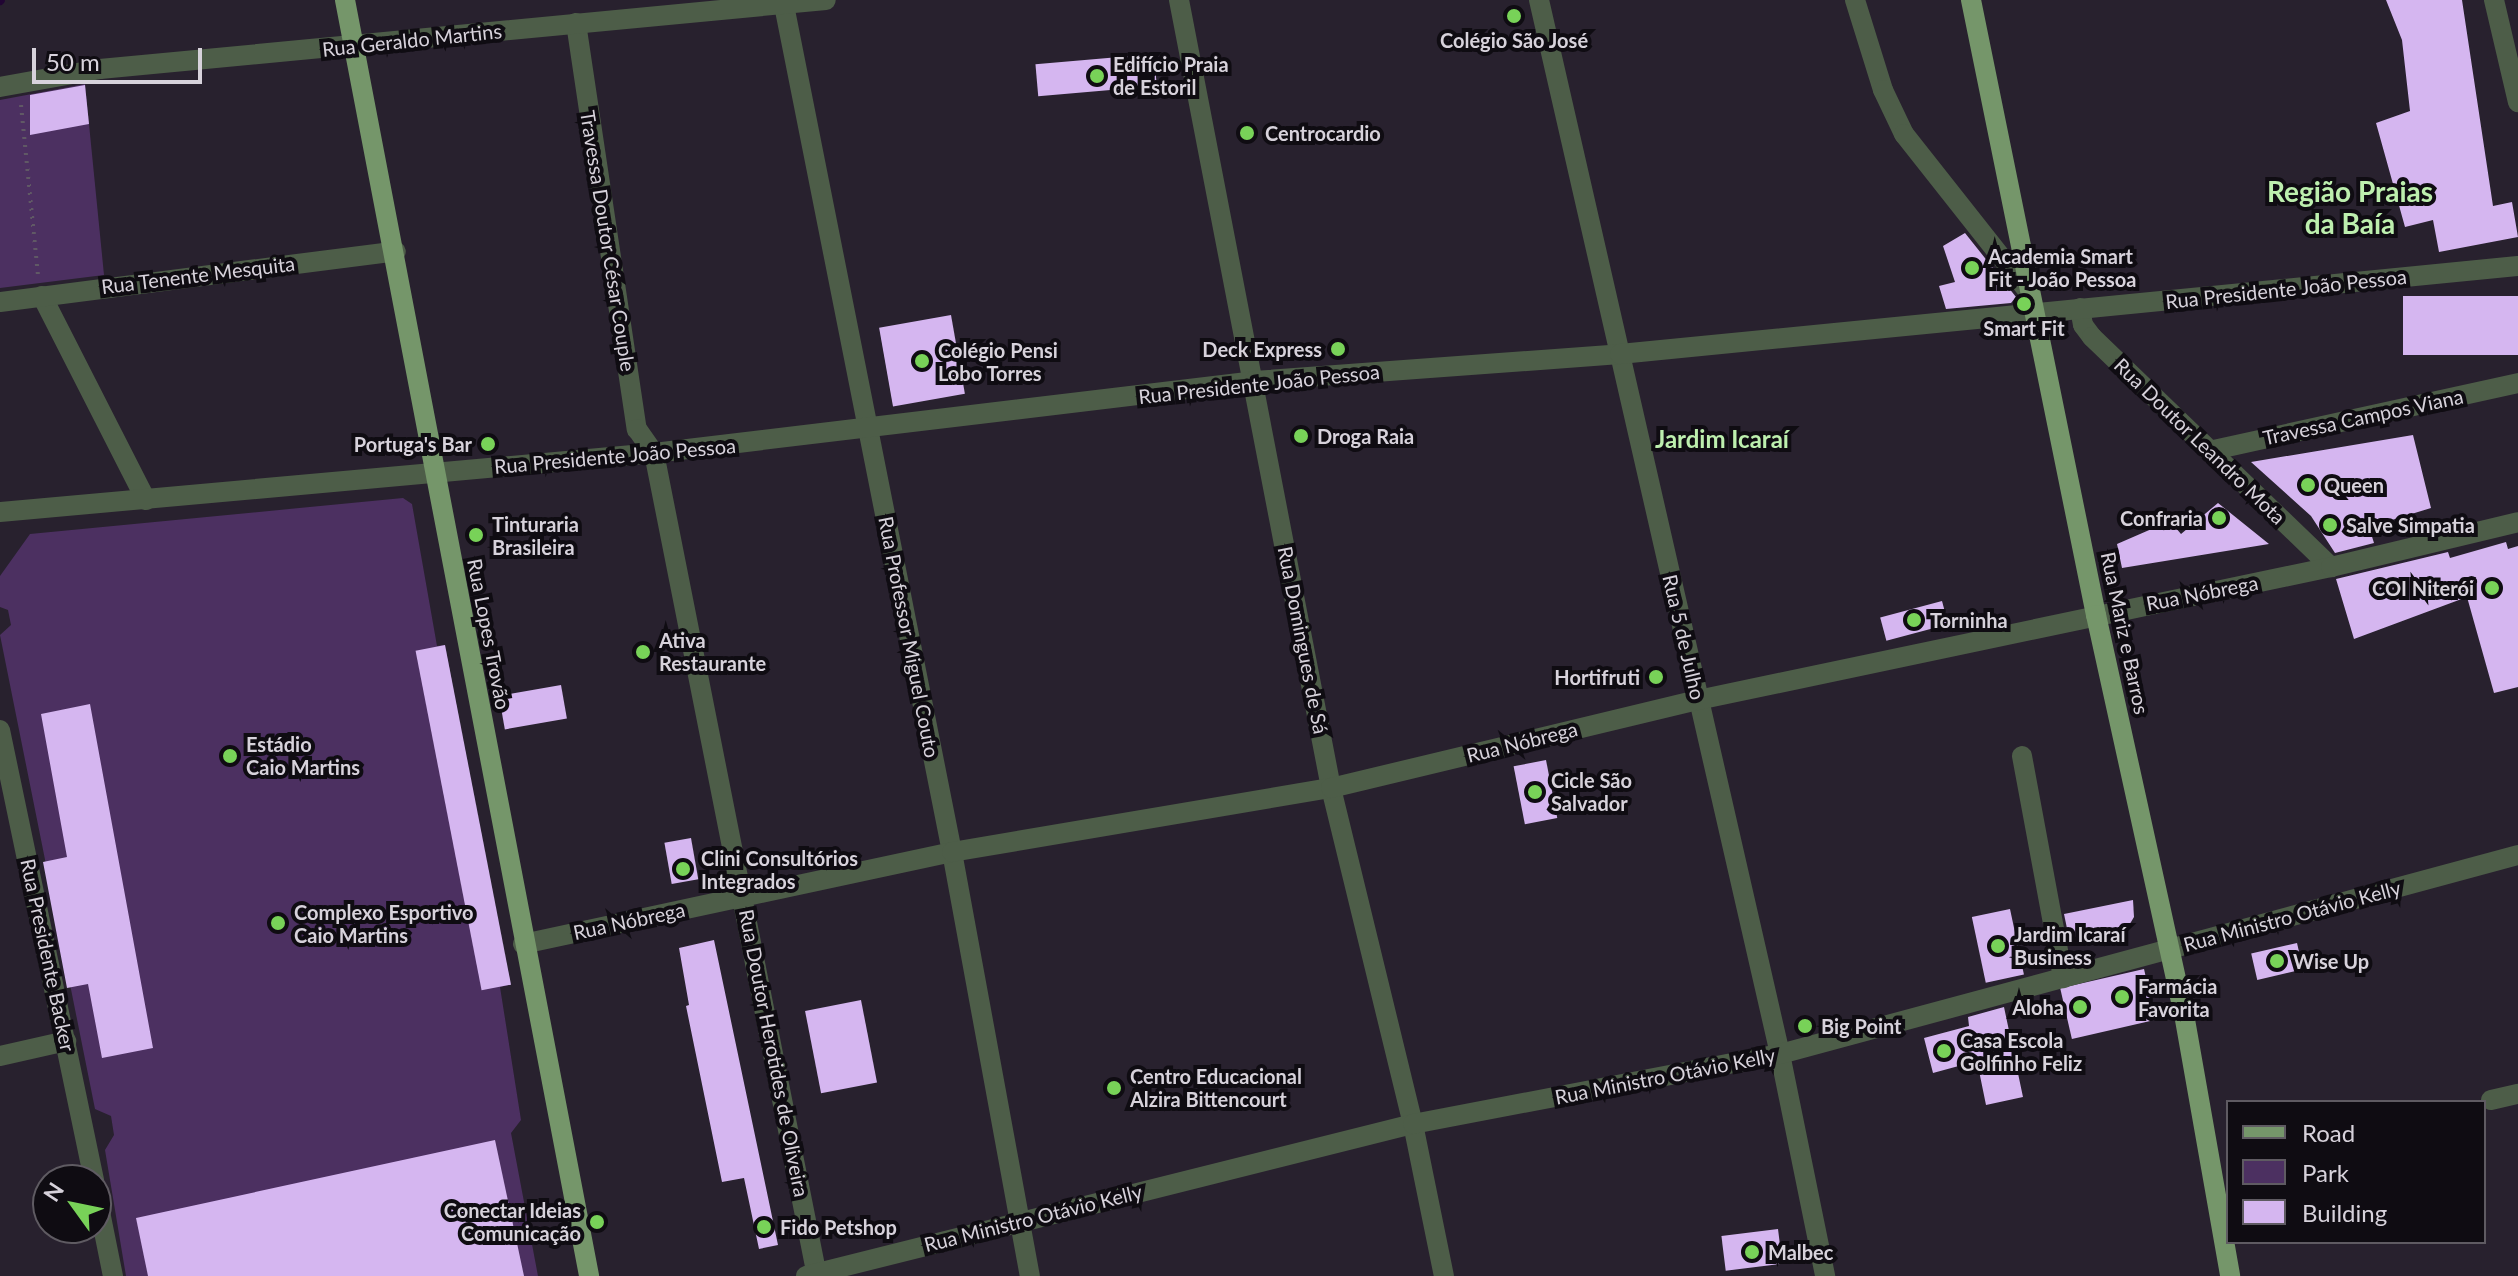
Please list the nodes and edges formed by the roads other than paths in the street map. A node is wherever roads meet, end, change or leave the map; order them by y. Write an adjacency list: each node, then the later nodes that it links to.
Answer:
1 (345, 0): 10 (main road, Rua Lopes Trovão)
2 (826, 0): 8 (street, Rua Geraldo Martins)
3 (1179, 0): 21 (street, Rua Domingues de Sá)
4 (1539, 0): 20 (street, Rua 5 de Julho)
5 (1855, 0): 15 (street)
6 (1971, 0): 15 (main road, Rua Mariz e Barros)
7 (2494, 0): 12 (street)
8 (783, 1): 9 (street, Rua Geraldo Martins); 23 (street, Rua Professor Miguel Couto)
9 (576, 23): 10 (street, Rua Geraldo Martins); 25 (street, Travessa Doutor César Couple)
10 (354, 46): 11 (street, Rua Geraldo Martins); 13 (main road, Rua Lopes Trovão)
11 (0, 87)
12 (2518, 102)
13 (396, 251): 16 (street, Rua Tenente Mesquita); 26 (main road, Rua Lopes Trovão)
14 (2518, 266): 18 (street, Rua Presidente João Pessoa)
15 (2029, 292): 19 (main road, Rua Mariz e Barros)
16 (42, 296): 17 (street, Rua Tenente Mesquita); 27 (street)
17 (0, 302)
18 (2080, 308): 19 (street, Rua Presidente João Pessoa); 24 (street, Rua Doutor Leandro Mota)
19 (2033, 314): 20 (street, Rua Presidente João Pessoa); 31 (main road, Rua Mariz e Barros)
20 (1620, 354): 21 (street, Rua Presidente João Pessoa); 32 (street, Rua 5 de Julho)
21 (1254, 381): 23 (street, Rua Presidente João Pessoa); 35 (street, Rua Domingues de Sá)
22 (2518, 383): 24 (street, Travessa Campos Viana)
23 (868, 430): 25 (street, Rua Presidente João Pessoa); 36 (street, Rua Professor Miguel Couto)
24 (2209, 451): 30 (street, Rua Doutor Leandro Mota)
25 (654, 453): 26 (street, Rua Presidente João Pessoa); 38 (street, Rua Doutor Herotides de Oliveira)
26 (434, 472): 27 (street, Rua Presidente João Pessoa); 39 (main road, Rua Lopes Trovão)
27 (146, 500): 28 (street, Rua Presidente João Pessoa)
28 (0, 512)
29 (2518, 522): 30 (street, Rua Nóbrega)
30 (2331, 567): 31 (street, Rua Nóbrega)
31 (2096, 615): 32 (street, Rua Nóbrega); 40 (main road, Rua Mariz e Barros)
32 (1698, 700): 35 (street, Rua Nóbrega); 43 (street, Rua 5 de Julho)
33 (0, 730): 42 (street, Rua Presidente Backer)
34 (2022, 756): 41 (street)
35 (1331, 788): 36 (street, Rua Nóbrega); 47 (street, Rua Domingues de Sá)
36 (952, 852): 38 (street, Rua Nóbrega); 49 (street, Rua Professor Miguel Couto)
37 (2518, 855): 40 (street, Rua Ministro Otávio Kelly)
38 (744, 896): 39 (street, Rua Nóbrega); 51 (street, Rua Doutor Herotides de Oliveira)
39 (523, 944): 53 (main road, Rua Lopes Trovão)
40 (2167, 950): 41 (street, Rua Ministro Otávio Kelly); 57 (main road, Rua Mariz e Barros)
41 (2063, 978): 43 (street, Rua Ministro Otávio Kelly)
42 (66, 1041): 44 (street); 48 (street, Rua Presidente Backer)
43 (1780, 1054): 47 (street, Rua Ministro Otávio Kelly); 56 (street, Rua 5 de Julho)
44 (0, 1056)
45 (2518, 1094): 46 (street)
46 (2491, 1100)
47 (1413, 1124): 49 (street, Rua Ministro Otávio Kelly); 55 (street, Rua Domingues de Sá)
48 (91, 1164)
49 (1020, 1221): 51 (street, Rua Ministro Otávio Kelly); 54 (street, Rua Professor Miguel Couto)
50 (107, 1244): 52 (street)
51 (813, 1275)
52 (113, 1276)
53 (589, 1276)
54 (1030, 1276)
55 (1444, 1276)
56 (1825, 1276)
57 (2230, 1276)

